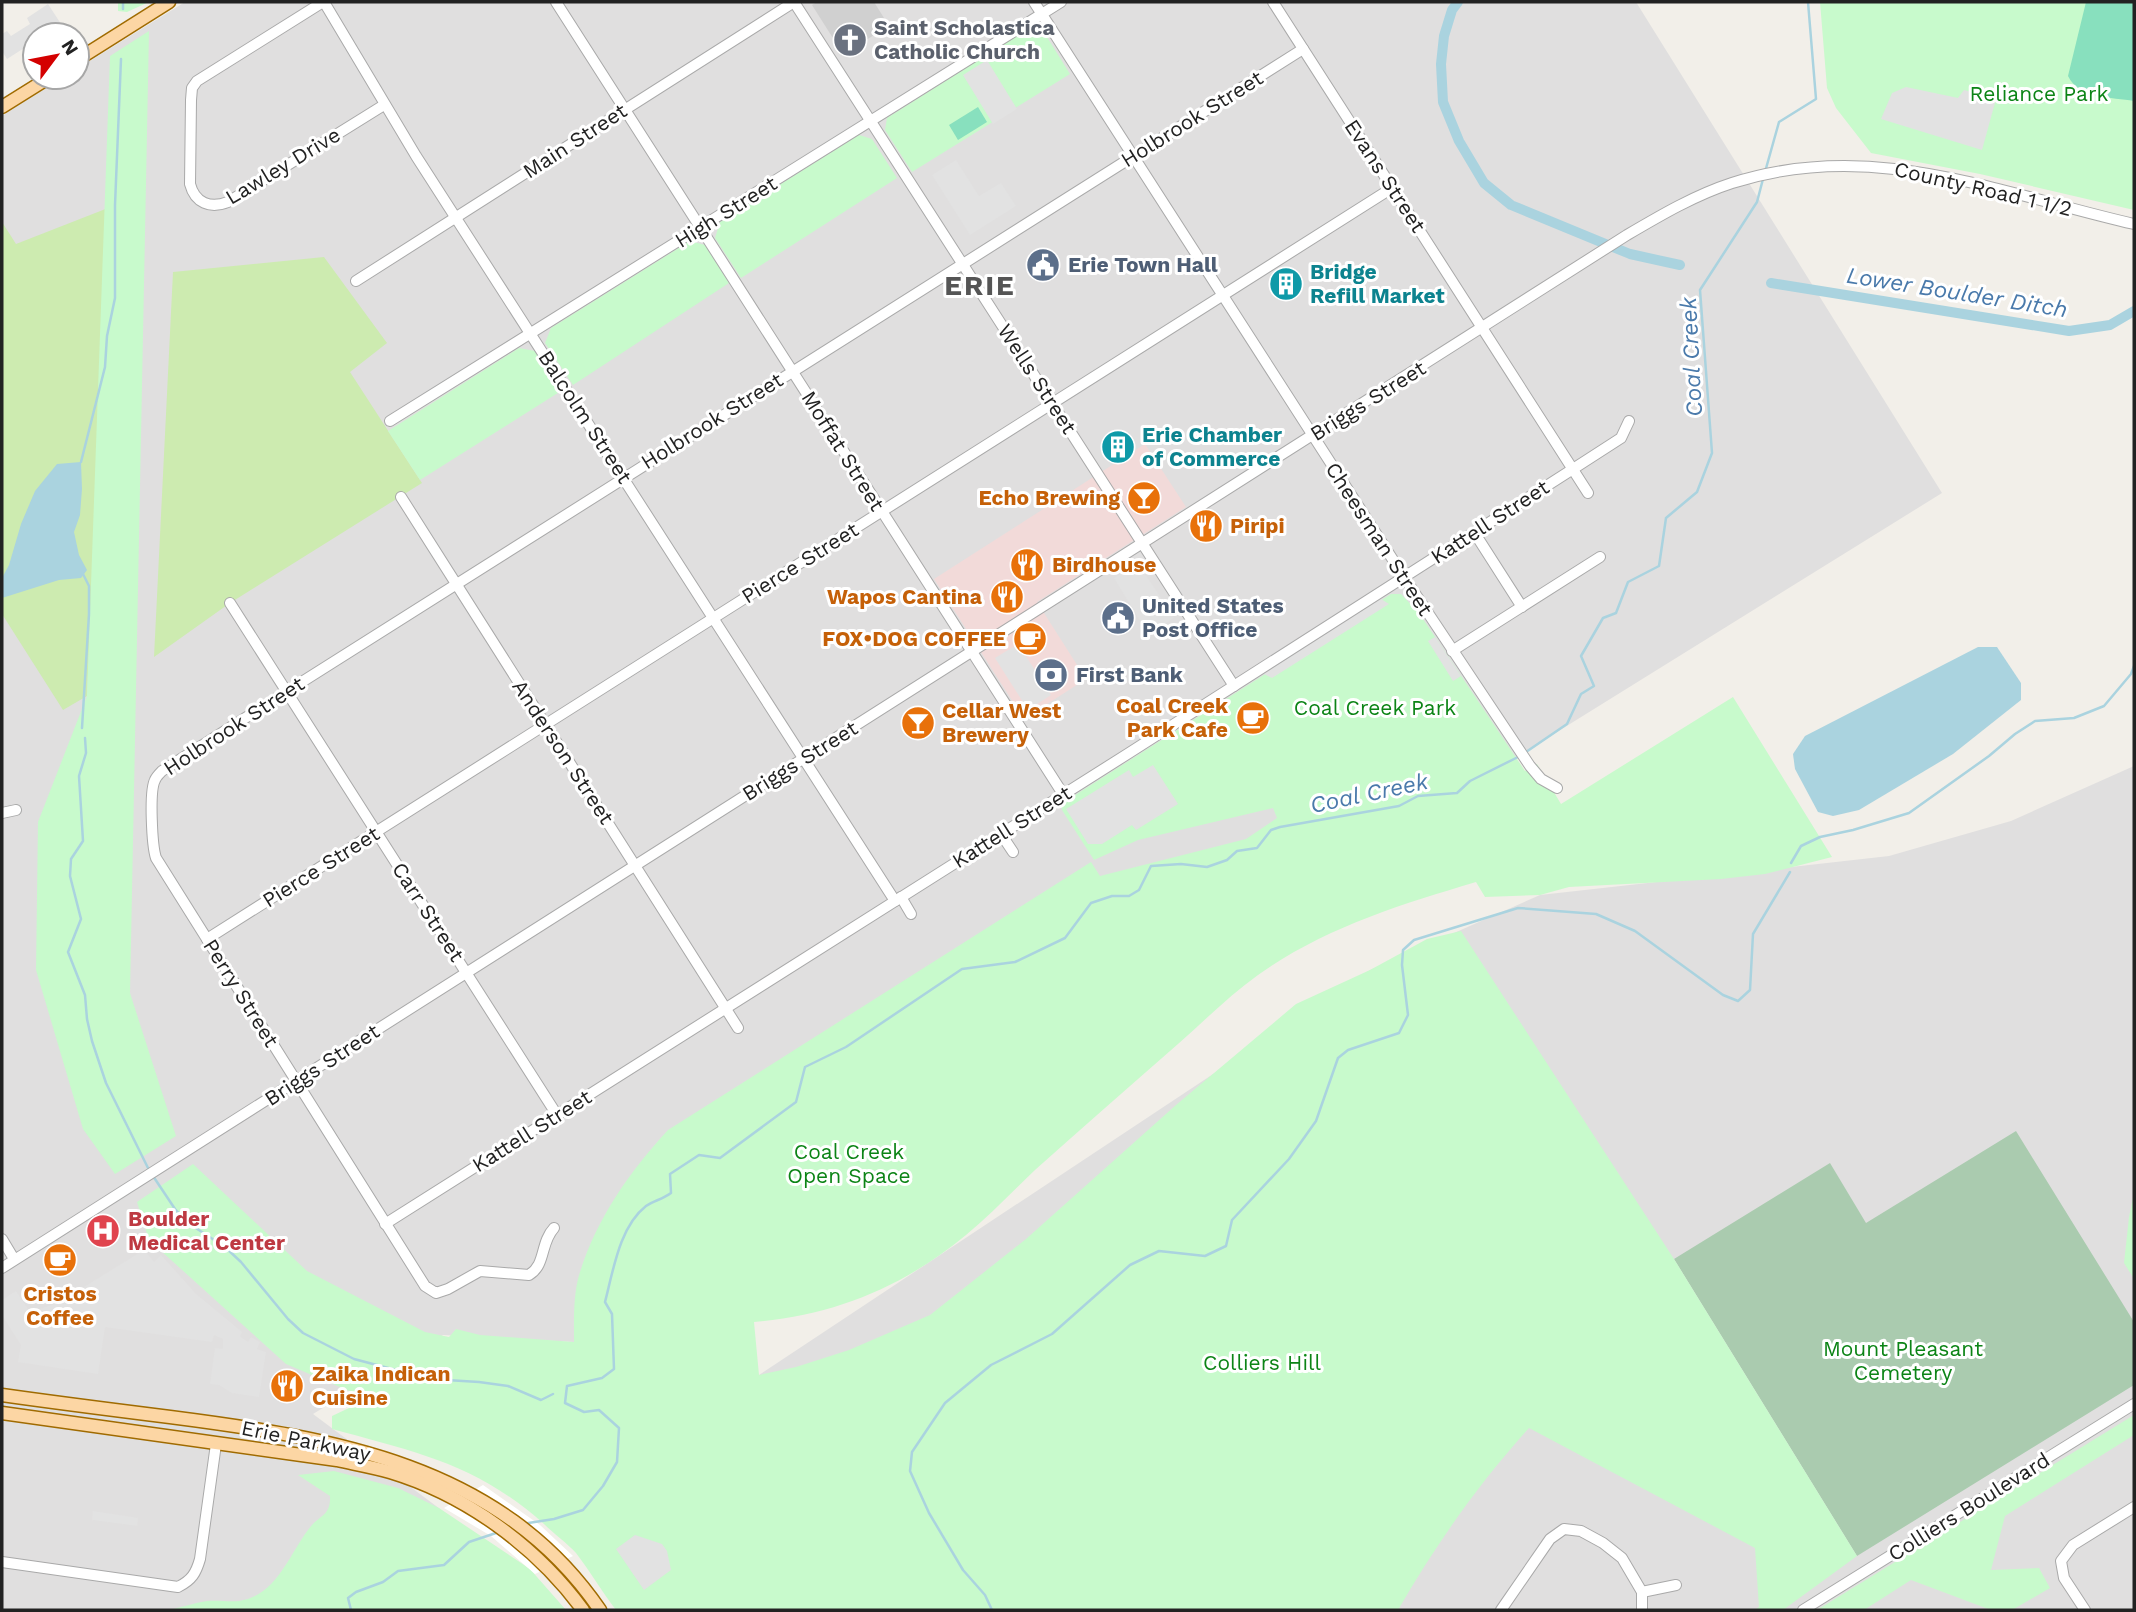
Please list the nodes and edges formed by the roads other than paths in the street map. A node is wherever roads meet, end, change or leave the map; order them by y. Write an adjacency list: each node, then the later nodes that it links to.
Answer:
1 (169, 2): 10 (main road)
2 (323, 2): 12 (street, Balcolm Street); 12 (street, Lawley Drive)
3 (555, 2): 14 (street, Moffat Street)
4 (794, 2): 14 (street, Main Street); 15 (street, Wells Street)
5 (1034, 2): 8 (street, Cheesman Street)
6 (1061, 2): 8 (street, High Street)
7 (1273, 2): 9 (street, Evans Street)
8 (1042, 14): 15 (street, High Street); 16 (street, Cheesman Street)
9 (1303, 49): 16 (street, Holbrook Street); 17 (street, Evans Street)
10 (91, 51)
11 (28, 91): 13 (main road)
12 (384, 104): 18 (street, Balcolm Street)
13 (2, 107)
14 (625, 109): 18 (street, Main Street); 20 (street, Moffat Street)
15 (871, 121): 20 (street, High Street); 22 (street, Wells Street)
16 (1133, 155): 22 (street, Holbrook Street); 24 (street, Cheesman Street)
17 (1392, 188): 24 (street, Pierce Street); 25 (street, Evans Street)
18 (456, 218): 23 (street, Main Street); 26 (street, Balcolm Street)
19 (2134, 224): 21 (street, County Road 1 1/2)
20 (701, 227): 26 (street, High Street); 27 (street, Moffat Street)
21 (1598, 254): 25 (street, Briggs Street)
22 (962, 263): 27 (street, Holbrook Street); 28 (street, Wells Street)
23 (356, 281)
24 (1222, 295): 28 (street, Pierce Street); 31 (street, Cheesman Street)
25 (1483, 328): 31 (street, Briggs Street); 32 (street, Evans Street)
26 (531, 333): 29 (street, High Street); 33 (street, Balcolm Street)
27 (792, 371): 33 (street, Holbrook Street); 36 (street, Moffat Street)
28 (1052, 403): 36 (street, Pierce Street); 38 (street, Wells Street)
29 (390, 421)
30 (1629, 421): 32 (street, Kattell Street)
31 (1313, 436): 38 (street, Briggs Street); 40 (street, Cheesman Street)
32 (1573, 469): 34 (street, Evans Street); 37 (street, Kattell Street)
33 (624, 478): 41 (street, Holbrook Street); 44 (street, Balcolm Street)
34 (1588, 493)
35 (401, 497): 41 (street, Anderson Street)
36 (881, 511): 44 (street, Pierce Street); 46 (street, Moffat Street)
37 (1474, 532): 40 (street, Kattell Street); 43 (street)
38 (1142, 544): 46 (street, Briggs Street); 47 (street, Wells Street)
39 (1600, 557): 43 (street)
40 (1404, 577): 45 (street, Cheesman Street); 47 (street, Kattell Street)
41 (456, 584): 48 (street, Holbrook Street); 49 (street, Anderson Street)
42 (230, 603): 48 (street, Carr Street)
43 (1522, 607): 45 (street)
44 (715, 617): 49 (street, Pierce Street); 50 (street, Balcolm Street)
45 (1452, 651): 51 (street, Cheesman Street)
46 (972, 652): 50 (street, Briggs Street); 52 (street, Moffat Street)
47 (1234, 686): 52 (street, Kattell Street)
48 (286, 692): 55 (street, Holbrook Street); 56 (street, Carr Street)
49 (545, 724): 56 (street, Pierce Street); 59 (street, Anderson Street)
50 (804, 758): 59 (street, Briggs Street); 60 (street, Balcolm Street)
51 (1557, 788)
52 (1063, 794): 57 (street, Kattell Street)
53 (16, 810): 54 (street)
54 (2, 813)
55 (152, 814): 62 (street, Perry Street)
56 (376, 832): 62 (street, Pierce Street); 63 (street, Carr Street)
57 (1001, 834): 58 (street); 60 (street, Kattell Street)
58 (1013, 852)
59 (635, 865): 63 (street, Briggs Street); 64 (street, Anderson Street)
60 (898, 899): 61 (street, Balcolm Street); 64 (street, Kattell Street)
61 (911, 914)
62 (207, 939): 66 (street, Perry Street)
63 (467, 972): 66 (street, Briggs Street); 67 (street, Carr Street)
64 (725, 1007): 65 (street, Anderson Street); 67 (street, Kattell Street)
65 (738, 1028)
66 (296, 1081): 68 (street, Perry Street); 71 (street, Briggs Street)
67 (557, 1115): 68 (street, Kattell Street)
68 (385, 1224): 69 (street, Perry Street)
69 (554, 1228)
70 (2, 1239): 71 (street)
71 (14, 1259): 72 (street, Briggs Street)
72 (2, 1268)
73 (2, 1395): 79 (main road, Erie Parkway)
74 (2134, 1404): 86 (street, Colliers Boulevard)
75 (2, 1413): 76 (main road, Erie Parkway)
76 (216, 1444): 78 (street); 79 (main road, Erie Parkway)
77 (2134, 1507): 87 (street)
78 (2, 1562)
79 (555, 1566): 82 (main road, Erie Parkway); 83 (main road, Erie Parkway)
80 (1676, 1585): 81 (street)
81 (1642, 1592): 84 (street); 85 (street)
82 (583, 1610)
83 (600, 1610)
84 (1501, 1610)
85 (1642, 1610)
86 (1803, 1610)
87 (2085, 1610)

